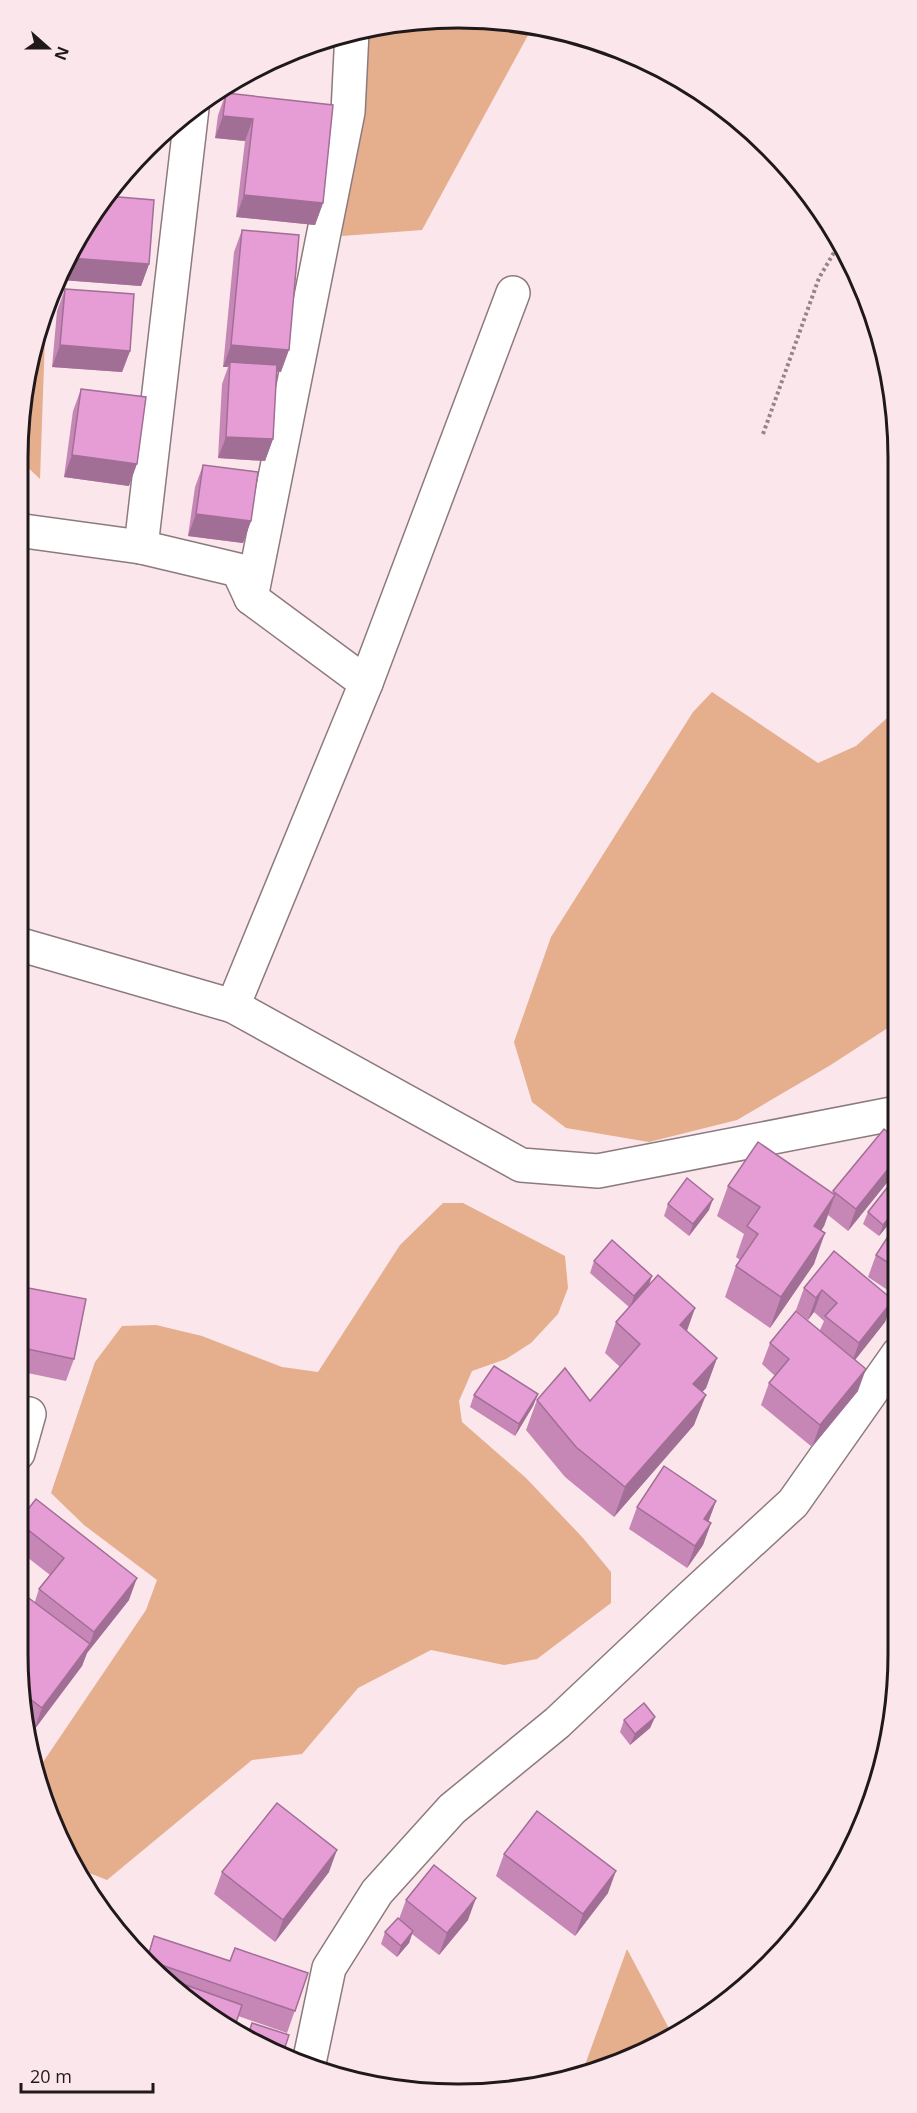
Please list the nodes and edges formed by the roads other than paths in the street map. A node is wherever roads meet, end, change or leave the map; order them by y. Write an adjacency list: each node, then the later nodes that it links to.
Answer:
1 (351, 42): 6 (street)
2 (190, 122): 5 (street)
3 (513, 293): 7 (street)
4 (28, 530): 5 (street)
5 (141, 547): 6 (street)
6 (251, 598): 7 (street)
7 (366, 683): 9 (street)
8 (28, 947): 9 (street)
9 (232, 1006): 10 (street)
10 (888, 1115)
11 (888, 1368): 12 (street)
12 (310, 2058)

